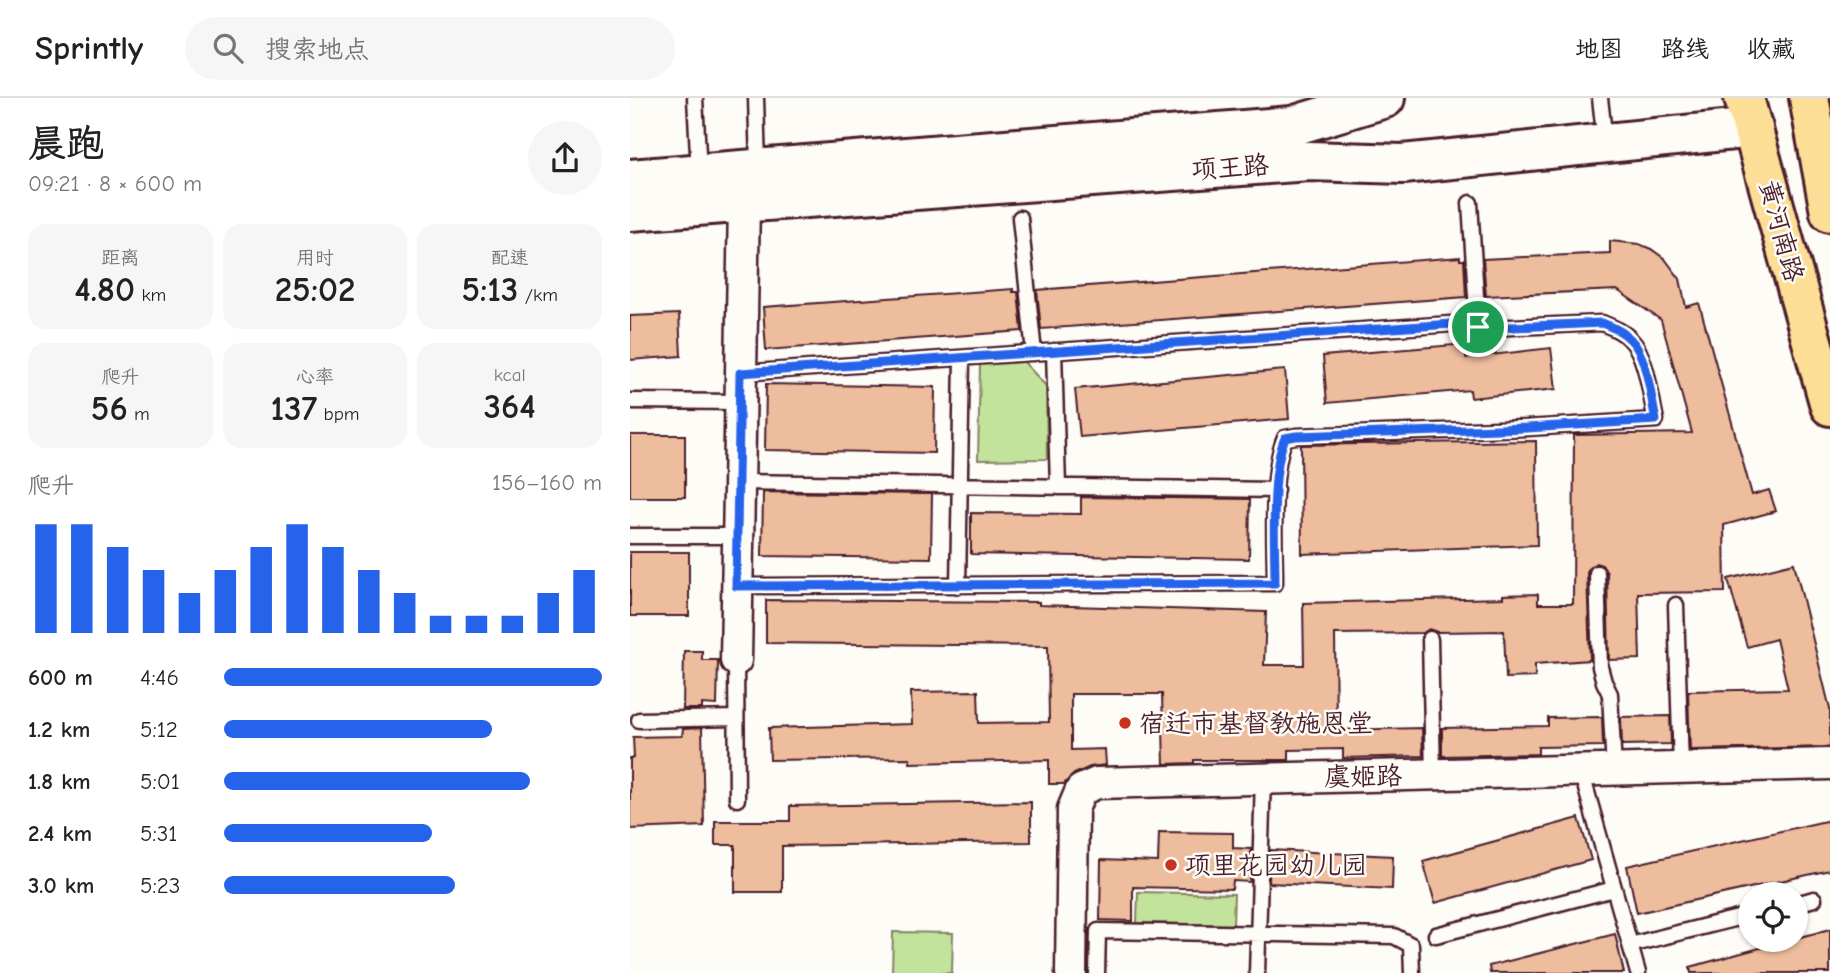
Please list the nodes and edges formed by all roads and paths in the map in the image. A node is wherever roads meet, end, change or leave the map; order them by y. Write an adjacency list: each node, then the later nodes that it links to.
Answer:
1 (695, 98): 10 (lane)
2 (756, 98): 9 (lane)
3 (1385, 98): 9 (main road, 项王路)
4 (1600, 98): 7 (lane)
5 (1749, 113): 6 (main road, 项王路); 7 (main road, 项王路); 21 (main road, 黄河南路)
6 (1817, 115): 13 (main road, 黄河南路)
7 (1605, 143): 9 (main road, 项王路)
8 (630, 179): 10 (main road, 项王路)
9 (755, 189): 10 (main road, 项王路); 19 (street)
10 (701, 190): 12 (main road, 项王路)
11 (1470, 203): 15 (lane)
12 (630, 211)
13 (1830, 212)
14 (1020, 218): 17 (lane)
15 (1478, 327): 16 (lane); 25 (lane)
16 (1054, 351): 17 (lane); 24 (lane)
17 (1034, 353): 18 (lane)
18 (962, 358): 19 (lane); 23 (lane)
19 (740, 388): 20 (lane); 22 (street)
20 (630, 401)
21 (1830, 406)
22 (738, 482): 23 (lane); 27 (street)
23 (960, 485): 24 (lane); 30 (lane)
24 (1058, 487): 25 (lane)
25 (1276, 490): 30 (lane)
26 (630, 536): 27 (lane)
27 (737, 536): 29 (street)
28 (1597, 573): 38 (lane)
29 (736, 586): 30 (lane); 33 (street)
30 (958, 586)
31 (1676, 605): 37 (lane)
32 (1430, 639): 40 (lane)
33 (736, 660): 34 (lane)
34 (736, 718): 35 (lane); 42 (lane)
35 (639, 720)
36 (1830, 764): 37 (street, 虞姬路)
37 (1681, 769): 38 (street, 虞姬路)
38 (1614, 770): 39 (street, 虞姬路)
39 (1581, 771): 40 (street, 虞姬路); 43 (lane)
40 (1433, 775): 41 (street, 虞姬路)
41 (1263, 778): 47 (lane); 50 (street, 虞姬路)
42 (737, 799)
43 (1614, 888): 48 (lane); 49 (lane)
44 (1814, 900): 45 (lane)
45 (1808, 901)
46 (1738, 918): 49 (lane)
47 (1259, 933): 51 (lane); 52 (lane); 53 (lane)
48 (1436, 935)
49 (1630, 945): 54 (lane)
50 (1071, 973)
51 (1097, 973)
52 (1257, 973)
53 (1412, 973)
54 (1638, 973)

